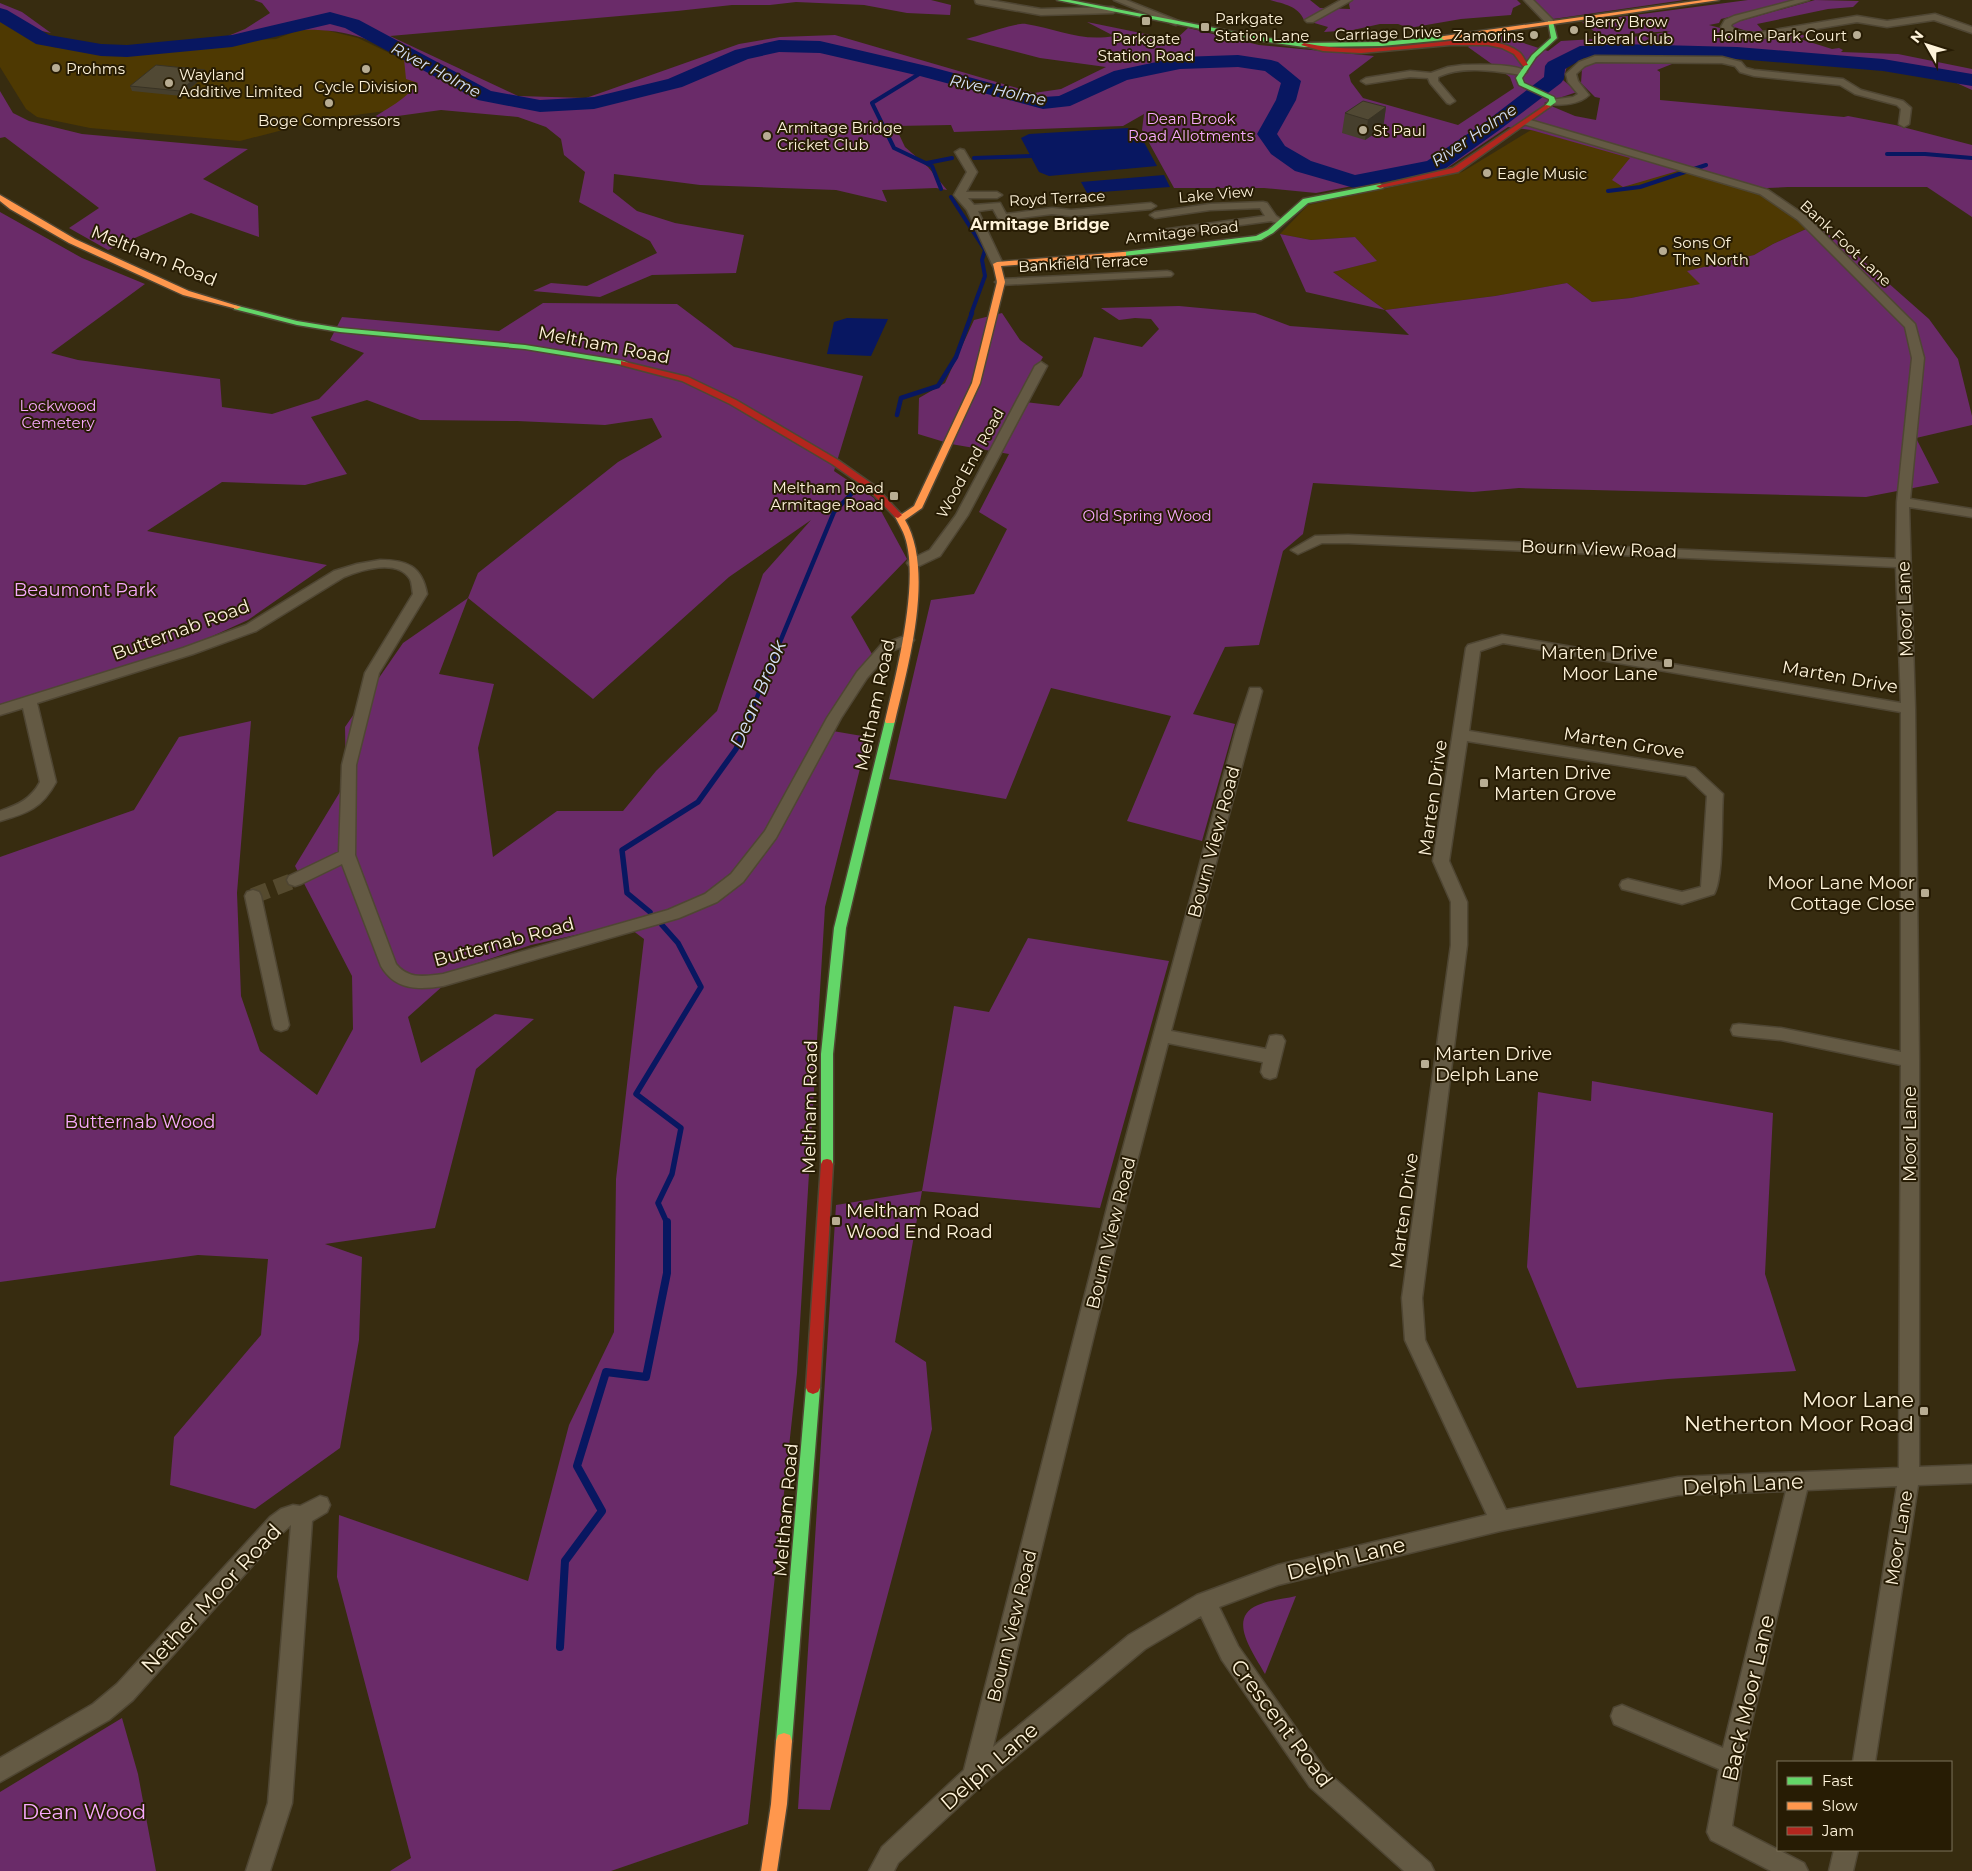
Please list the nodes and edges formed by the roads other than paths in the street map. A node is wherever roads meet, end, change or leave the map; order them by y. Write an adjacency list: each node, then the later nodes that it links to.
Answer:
1 (1060, 0): 7 (main road)
2 (1348, 0): 8 (street)
3 (1528, 0): 9 (street)
4 (1716, 0): 9 (main road)
5 (1805, 0): 10 (street)
6 (979, 1): 7 (street)
7 (1115, 5): 11 (main road)
8 (1310, 20)
9 (1550, 22): 11 (main road); 12 (main road)
10 (1972, 30)
11 (1304, 45): 12 (main road, Carriage Drive)
12 (1524, 68): 14 (street); 17 (main road)
13 (1843, 69): 15 (street)
14 (1433, 76): 16 (street); 18 (street)
15 (1843, 82): 17 (street); 20 (street)
16 (1387, 92)
17 (1550, 99): 19 (main road, Armitage Road)
18 (1450, 100)
19 (1527, 122): 27 (main road, Armitage Road); 34 (street, Bank Foot Lane)
20 (1904, 124)
21 (960, 152): 22 (street)
22 (959, 195): 23 (street); 26 (street)
23 (997, 195)
24 (0, 197): 36 (main road, Meltham Road)
25 (1152, 208): 26 (street, Royd Terrace); 27 (street, Lake View); 28 (street)
26 (972, 209): 30 (street)
27 (1277, 220): 28 (street); 29 (main road, Armitage Road)
28 (1165, 232): 29 (street)
29 (1176, 250): 30 (main road, Armitage Road)
30 (997, 264): 32 (main road)
31 (1167, 274): 32 (street, Bankfield Terrace)
32 (1001, 282): 36 (main road)
33 (1041, 366): 39 (street, Wood End Road)
34 (1903, 502): 35 (street); 38 (street, Moor Lane)
35 (1972, 514)
36 (901, 519): 39 (main road, Meltham Road)
37 (1298, 550): 38 (street, Bourn View Road)
38 (1903, 562): 43 (street, Moor Lane)
39 (914, 563): 40 (main road, Meltham Road)
40 (907, 640): 47 (street, Butternab Road); 70 (main road, Meltham Road)
41 (1255, 691): 53 (street, Bourn View Road)
42 (28, 702): 44 (street, Butternab Road); 46 (street); 47 (street, Butternab Road)
43 (1908, 709): 45 (street, Marten Drive); 55 (street, Moor Lane)
44 (0, 710)
45 (1461, 735): 49 (street, Marten Grove); 61 (street, Marten Drive)
46 (0, 816)
47 (347, 855): 48 (street)
48 (295, 880)
49 (1628, 885)
50 (253, 896): 51 (street)
51 (281, 1025)
52 (1739, 1030): 55 (street)
53 (1163, 1036): 54 (street); 67 (street, Bourn View Road)
54 (1273, 1057)
55 (1910, 1060): 57 (street, Moor Lane)
56 (1972, 1474): 57 (street)
57 (1909, 1476): 58 (street, Delph Lane); 64 (street, Moor Lane)
58 (1799, 1481): 61 (street, Delph Lane); 65 (street, Back Moor Lane)
59 (320, 1505): 60 (street)
60 (301, 1516): 66 (street, Nether Moor Road); 69 (street, Nether Moor Road)
61 (1500, 1521): 62 (street, Delph Lane)
62 (1205, 1602): 67 (street, Delph Lane); 72 (street, Crescent Road)
63 (1622, 1716): 65 (street)
64 (1864, 1761)
65 (1731, 1763): 73 (street, Back Moor Lane)
66 (0, 1771)
67 (974, 1777): 71 (street, Delph Lane)
68 (1846, 1851): 74 (street)
69 (258, 1871)
70 (769, 1871)
71 (881, 1871)
72 (1422, 1871)
73 (1796, 1871)
74 (1841, 1871)

